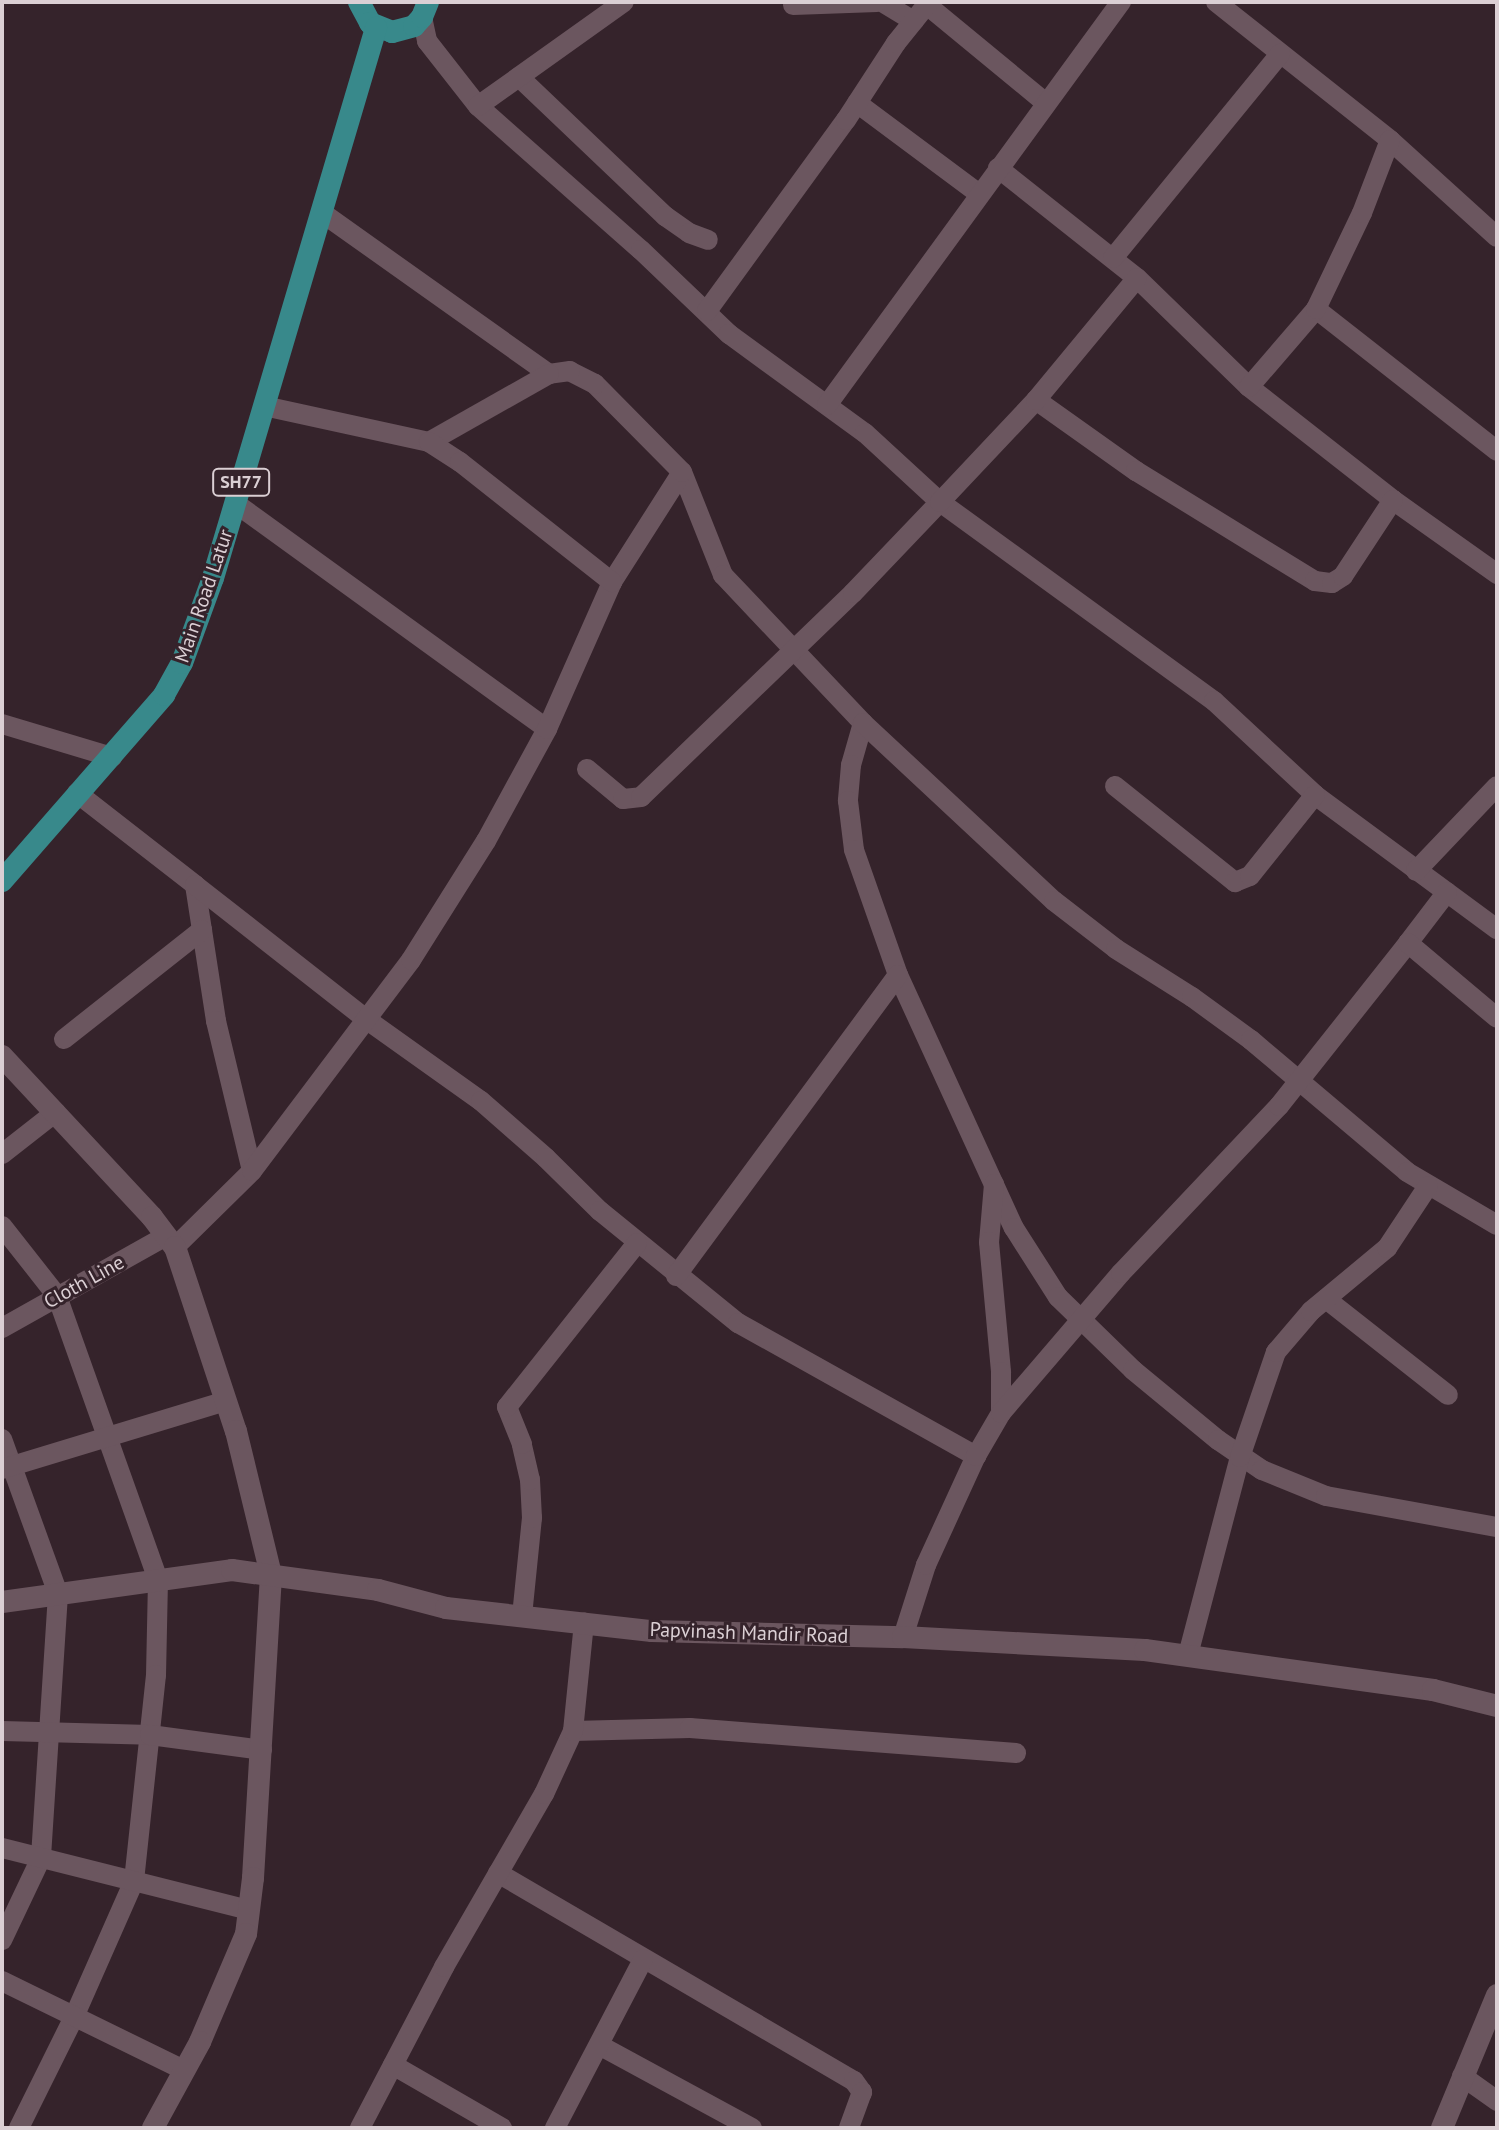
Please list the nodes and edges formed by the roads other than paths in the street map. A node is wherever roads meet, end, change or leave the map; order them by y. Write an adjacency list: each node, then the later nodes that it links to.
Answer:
1 (359, 2): 10 (main road)
2 (624, 2): 12 (street)
3 (879, 2): 7 (street); 9 (street)
4 (1121, 2): 14 (street)
5 (1216, 2): 11 (street)
6 (928, 3): 9 (street); 14 (street)
7 (793, 5)
8 (425, 10): 10 (main road); 15 (street)
9 (914, 21): 13 (street)
10 (376, 28): 19 (main road, Main Road Latur / SH77)
11 (1280, 54): 16 (street); 22 (street)
12 (519, 77): 15 (street); 21 (street)
13 (857, 103): 18 (street); 25 (street)
14 (1046, 103): 17 (street)
15 (478, 106): 25 (street)
16 (1390, 140): 20 (street); 24 (street)
17 (998, 168): 18 (street); 22 (street)
18 (979, 194): 29 (street)
19 (321, 212): 26 (street); 30 (main road, Main Road Latur / SH77)
20 (1497, 237)
21 (708, 240)
22 (1113, 258): 23 (street)
23 (1137, 278): 27 (street); 28 (street)
24 (1316, 309): 27 (street); 32 (street)
25 (707, 311): 29 (street)
26 (549, 374): 31 (street); 33 (street)
27 (1249, 387): 34 (street)
28 (1036, 400): 34 (street); 35 (street)
29 (827, 405): 35 (street)
30 (264, 406): 31 (street); 36 (main road, Main Road Latur / SH77)
31 (429, 442): 38 (street)
32 (1497, 451)
33 (682, 472): 38 (street, Cloth Line); 39 (street)
34 (1393, 500): 37 (street)
35 (940, 502): 39 (street); 48 (street)
36 (235, 503): 42 (street); 43 (main road, Main Road Latur / SH77)
37 (1497, 574)
38 (612, 582): 42 (street, Cloth Line)
39 (791, 650): 40 (street); 44 (street)
40 (863, 723): 56 (street); 61 (street)
41 (2, 724): 43 (street)
42 (547, 729): 58 (street, Cloth Line)
43 (112, 757): 47 (main road, Main Road Latur / SH77)
44 (587, 769)
45 (1115, 786): 48 (street)
46 (1497, 787): 49 (street)
47 (77, 793): 50 (main road, Main Road Latur / SH77); 51 (street)
48 (1315, 795): 49 (street)
49 (1416, 871): 52 (street)
50 (2, 881)
51 (195, 885): 54 (street); 58 (street)
52 (1447, 892): 53 (street); 55 (street)
53 (1497, 929)
54 (202, 930): 59 (street); 64 (street)
55 (1408, 943): 57 (street); 61 (street)
56 (898, 975): 65 (street); 71 (street)
57 (1497, 1018)
58 (366, 1019): 64 (street, Cloth Line); 70 (street)
59 (64, 1039)
60 (2, 1056): 62 (street)
61 (1301, 1081): 66 (street); 74 (street)
62 (56, 1112): 63 (street); 69 (street)
63 (2, 1154)
64 (252, 1171): 69 (street, Cloth Line)
65 (994, 1184): 74 (street); 78 (street)
66 (1428, 1186): 67 (street); 73 (street)
67 (1497, 1225)
68 (2, 1226): 72 (street)
69 (170, 1242): 72 (street, Cloth Line); 77 (street)
70 (637, 1243): 71 (street); 89 (street)
71 (676, 1276): 81 (street)
72 (57, 1296): 75 (street, Cloth Line); 79 (street)
73 (1326, 1299): 76 (street); 82 (street)
74 (1080, 1320): 78 (street); 82 (street)
75 (2, 1328)
76 (1448, 1395)
77 (226, 1401): 79 (street); 85 (street)
78 (1001, 1413): 81 (street)
79 (108, 1435): 83 (street); 86 (street)
80 (2, 1439): 83 (street)
81 (976, 1456): 91 (street)
82 (1240, 1457): 84 (street); 92 (street)
83 (7, 1468): 87 (street)
84 (1497, 1527)
85 (271, 1575): 86 (street, Papvinash Mandir Road); 89 (street, Papvinash Mandir Road); 98 (street)
86 (158, 1580): 87 (street, Papvinash Mandir Road); 97 (street)
87 (58, 1594): 88 (street, Papvinash Mandir Road); 96 (street)
88 (2, 1602)
89 (522, 1616): 90 (street, Papvinash Mandir Road)
90 (584, 1623): 91 (street, Papvinash Mandir Road); 95 (street)
91 (903, 1637): 92 (street, Papvinash Mandir Road)
92 (1188, 1655): 93 (street, Papvinash Mandir Road)
93 (1497, 1706)
94 (2, 1731): 96 (street)
95 (573, 1731): 99 (street); 102 (street)
96 (49, 1732): 97 (street); 101 (street)
97 (150, 1735): 98 (street); 103 (street)
98 (262, 1750): 104 (street)
99 (1016, 1753)
100 (2, 1848): 101 (street)
101 (41, 1858): 103 (street); 105 (street)
102 (498, 1873): 106 (street); 111 (street)
103 (134, 1881): 104 (street); 109 (street)
104 (248, 1910): 112 (street)
105 (2, 1940)
106 (643, 1960): 110 (street); 121 (street)
107 (2, 1981): 109 (street)
108 (1497, 1995): 113 (street)
109 (75, 2015): 112 (street); 115 (street)
110 (599, 2045): 119 (street); 120 (street)
111 (393, 2065): 117 (street); 118 (street)
112 (184, 2070): 116 (street)
113 (1462, 2076): 114 (street); 122 (street)
114 (1497, 2101)
115 (19, 2128)
116 (153, 2128)
117 (360, 2128)
118 (502, 2128)
119 (555, 2128)
120 (752, 2128)
121 (849, 2128)
122 (1442, 2128)

